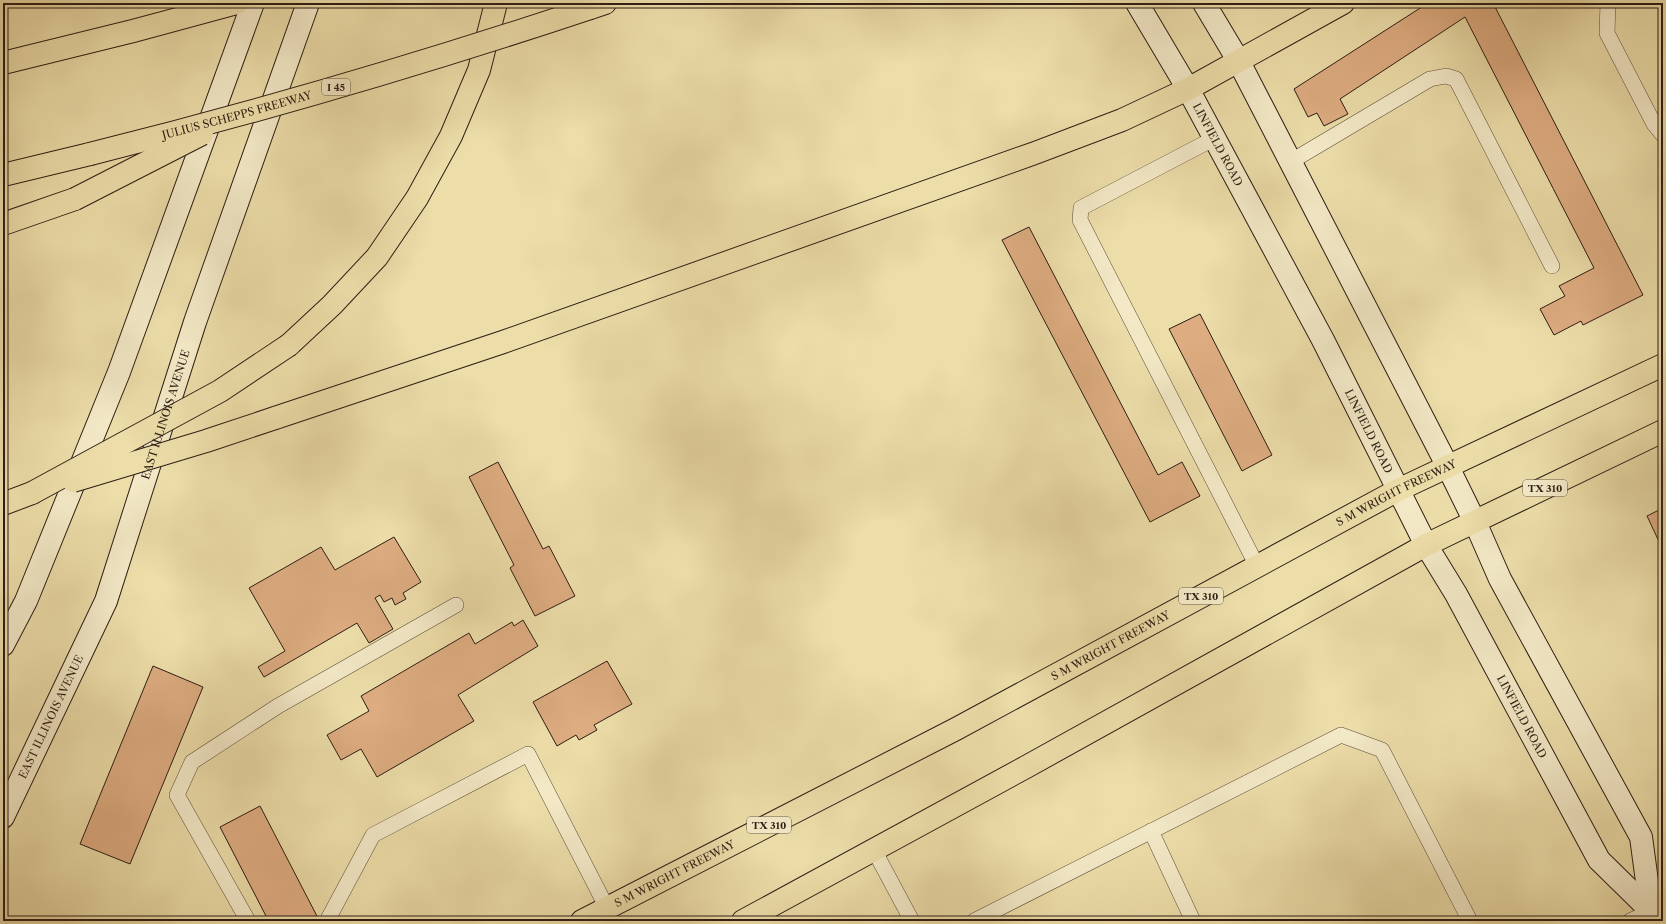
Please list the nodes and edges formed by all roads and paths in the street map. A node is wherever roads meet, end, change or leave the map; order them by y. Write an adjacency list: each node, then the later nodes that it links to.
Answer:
1 (237, 3): 11 (main road)
2 (253, 3): 30 (main road)
3 (308, 3): 31 (main road, EAST ILLINOIS AVENUE)
4 (496, 3): 24 (main road, bridge)
5 (1137, 3): 12 (main road, LINFIELD ROAD)
6 (1204, 3): 10 (main road)
7 (1342, 3): 10 (main road)
8 (1608, 3): 14 (lane)
9 (598, 6): 13 (main road, JULIUS SCHEPPS FREEWAY / I 45, bridge)
10 (1238, 60): 12 (main road); 16 (main road)
11 (3, 63)
12 (1188, 89): 15 (main road, LINFIELD ROAD); 24 (main road, bridge)
13 (243, 113): 17 (main road, JULIUS SCHEPPS FREEWAY / I 45, bridge); 18 (main road, bridge)
14 (1663, 135)
15 (1215, 138): 23 (main road, LINFIELD ROAD); 28 (lane)
16 (1290, 162): 19 (lane); 22 (main road)
17 (3, 175)
18 (3, 224)
19 (1552, 266)
20 (1663, 365): 22 (main road, S M WRIGHT FREEWAY / TX 310)
21 (1663, 431): 26 (main road, TX 310)
22 (1447, 466): 23 (main road, S M WRIGHT FREEWAY / TX 310); 26 (main road)
23 (1398, 490): 27 (main road, LINFIELD ROAD); 28 (main road, S M WRIGHT FREEWAY / TX 310)
24 (32, 493): 25 (main road)
25 (3, 504)
26 (1475, 522): 27 (main road, TX 310); 35 (main road)
27 (1426, 545): 33 (main road, TX 310); 35 (main road, LINFIELD ROAD)
28 (1257, 566): 34 (main road, S M WRIGHT FREEWAY / TX 310)
29 (456, 605): 36 (lane)
30 (3, 645)
31 (3, 817)
32 (1151, 831): 41 (lane); 42 (lane); 43 (lane)
33 (874, 850): 39 (main road, TX 310); 40 (lane)
34 (607, 908): 37 (lane); 38 (main road, S M WRIGHT FREEWAY / TX 310)
35 (1654, 916): 44 (lane)
36 (248, 921)
37 (327, 921)
38 (582, 921)
39 (743, 921)
40 (912, 921)
41 (974, 921)
42 (1192, 921)
43 (1470, 921)
44 (1630, 921)

